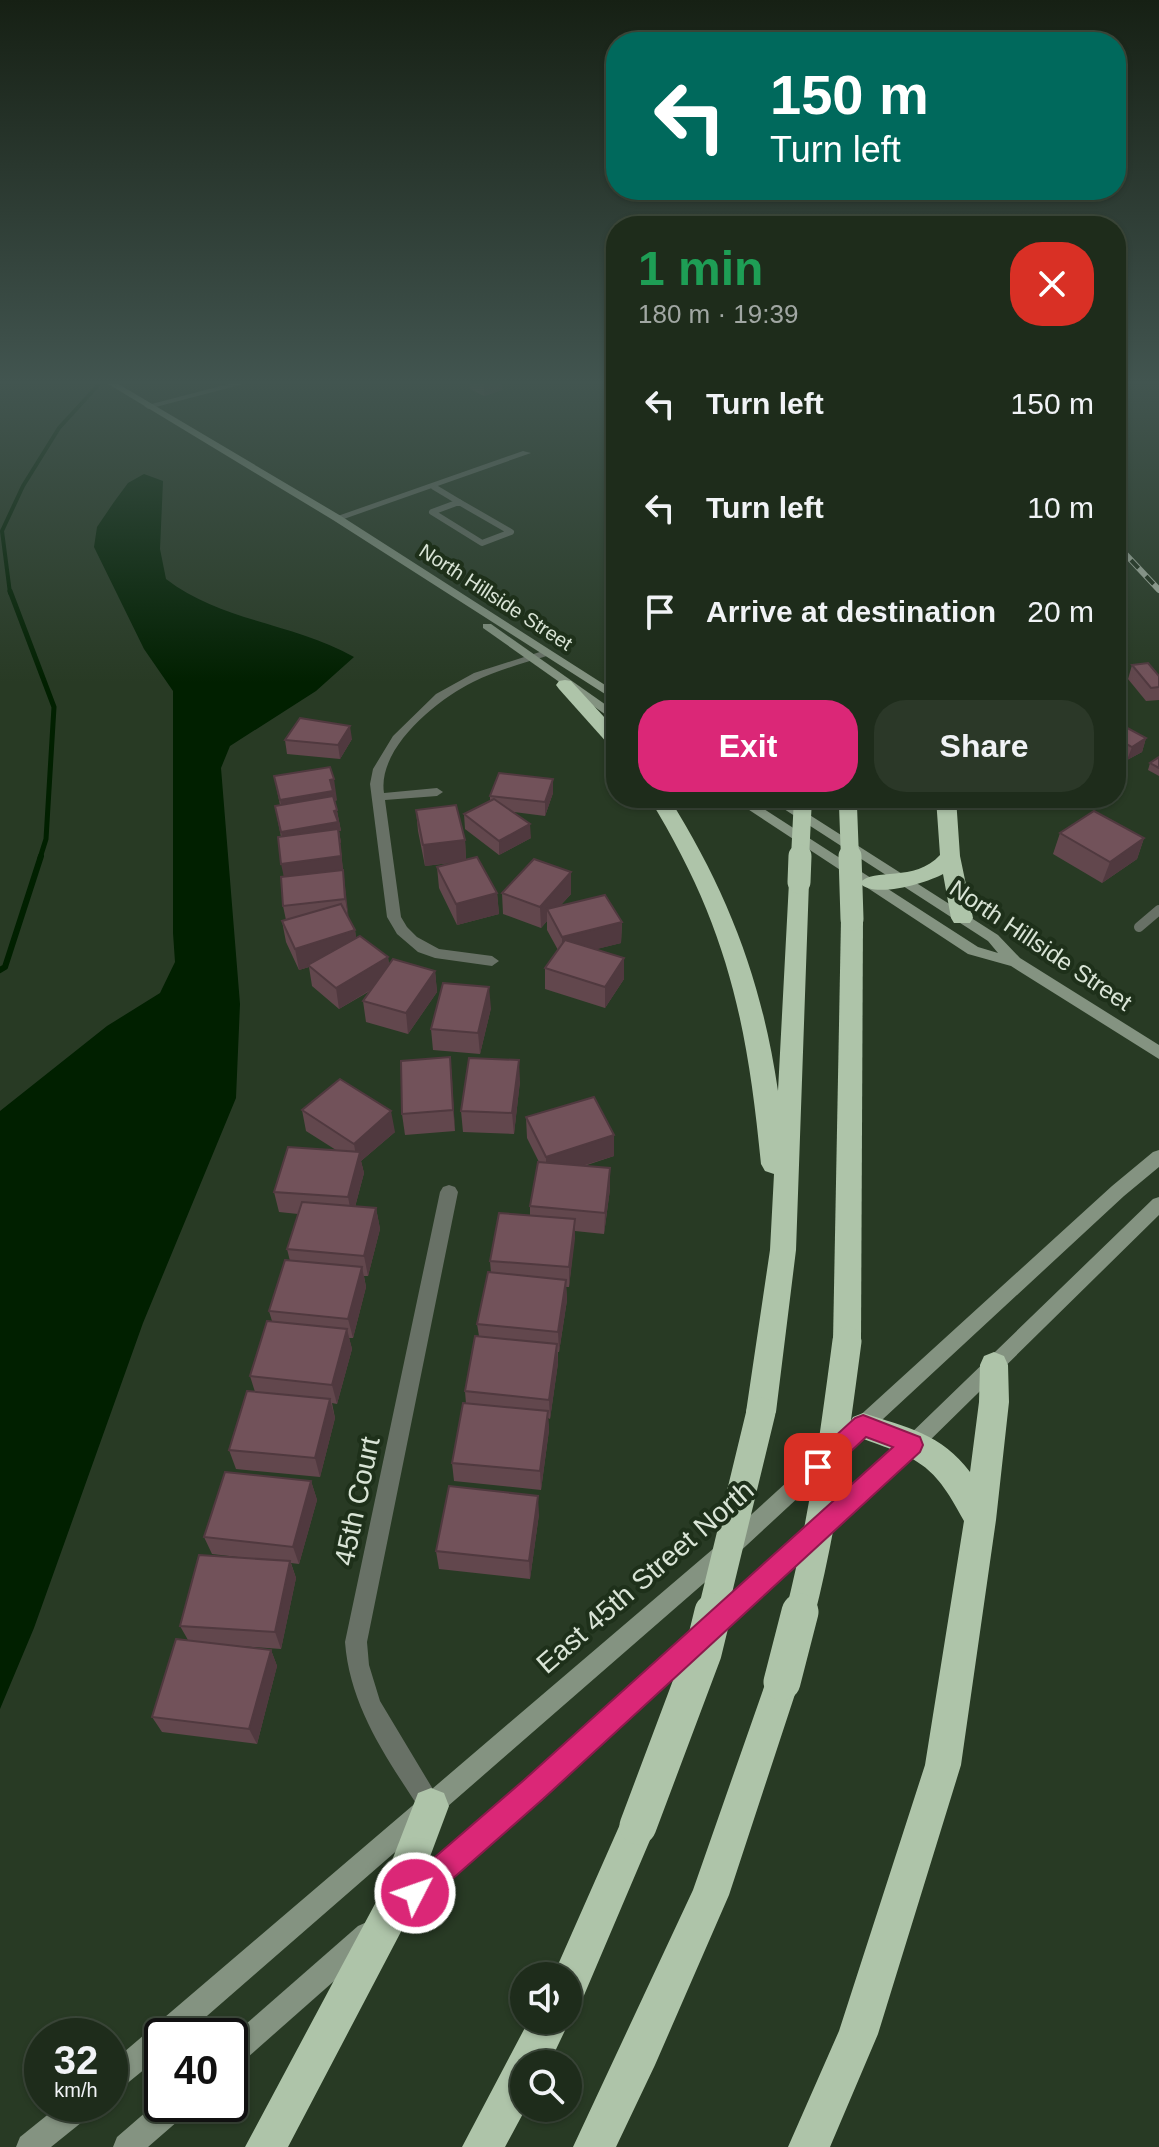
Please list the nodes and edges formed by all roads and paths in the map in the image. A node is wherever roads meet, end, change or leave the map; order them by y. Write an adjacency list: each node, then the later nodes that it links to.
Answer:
1 (277, 482): 5 (main road, North Hillside Street)
2 (447, 482): 3 (street)
3 (434, 487): 4 (lane); 5 (street)
4 (461, 501): 4 (lane)
5 (337, 518): 6 (main road, North Hillside Street)
6 (379, 545): 7 (main road, North Hillside Street); 8 (main road)
7 (546, 653): 8 (street); 10 (main road, North Hillside Street)
8 (530, 658): 9 (main road); 14 (street)
9 (565, 685): 11 (main road); 12 (highway)
10 (606, 691)
11 (606, 712)
12 (606, 730)
13 (437, 792): 14 (street)
14 (377, 797): 27 (street)
15 (665, 808): 35 (highway)
16 (754, 808): 23 (main road)
17 (790, 808): 22 (main road, North Hillside Street)
18 (803, 808): 35 (highway, bridge)
19 (848, 808): 54 (highway, bridge)
20 (947, 808): 21 (highway)
21 (950, 856): 22 (highway); 25 (highway)
22 (903, 881): 23 (highway); 25 (main road, North Hillside Street)
23 (870, 883): 28 (main road)
24 (1159, 910): 26 (lane)
25 (962, 918): 28 (main road, North Hillside Street)
26 (1139, 927)
27 (492, 961)
28 (1015, 962): 29 (main road, North Hillside Street)
29 (1159, 1053)
30 (1159, 1157): 37 (main road, East 45th Street North)
31 (449, 1192): 40 (street, 45th Court)
32 (1159, 1204): 34 (main road)
33 (1159, 1212): 34 (main road)
34 (1131, 1229): 36 (main road)
35 (783, 1250): 42 (highway, bridge)
36 (994, 1365): 38 (main road); 39 (highway)
37 (863, 1426): 38 (highway); 40 (main road, East 45th Street North)
38 (912, 1445): 39 (highway); 41 (main road)
39 (980, 1520): 55 (highway)
40 (431, 1806): 41 (highway); 43 (main road, East 45th Street North)
41 (391, 1913): 44 (main road); 52 (highway)
42 (578, 1962)
43 (185, 2018)
44 (248, 2040)
45 (144, 2053): 46 (main road, East 45th Street North)
46 (128, 2066)
47 (510, 2097): 53 (highway)
48 (60, 2122): 50 (main road)
49 (155, 2122): 51 (main road)
50 (30, 2147)
51 (127, 2147)
52 (266, 2147)
53 (483, 2147)
54 (594, 2147)
55 (809, 2147)

